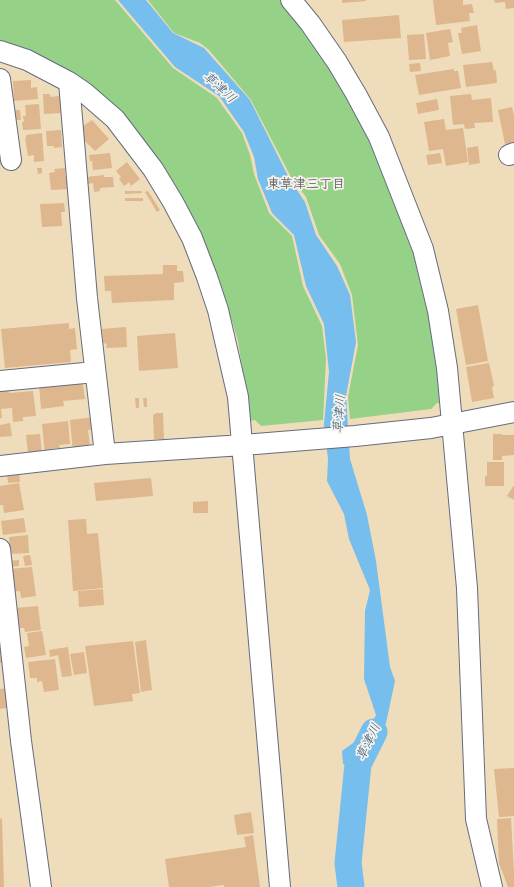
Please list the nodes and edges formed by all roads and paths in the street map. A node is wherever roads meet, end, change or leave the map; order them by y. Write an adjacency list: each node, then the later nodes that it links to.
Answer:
1 (291, 0): 9 (street)
2 (0, 51): 4 (street)
3 (0, 79): 5 (street)
4 (69, 82): 6 (street); 10 (street)
5 (11, 160)
6 (95, 372): 7 (street); 11 (street)
7 (0, 381)
8 (514, 412): 9 (street)
9 (453, 424): 10 (street); 16 (street)
10 (243, 445): 11 (street); 15 (street)
11 (106, 454): 12 (street)
12 (0, 466)
13 (0, 549): 14 (street)
14 (41, 887)
15 (280, 887)
16 (492, 887)

